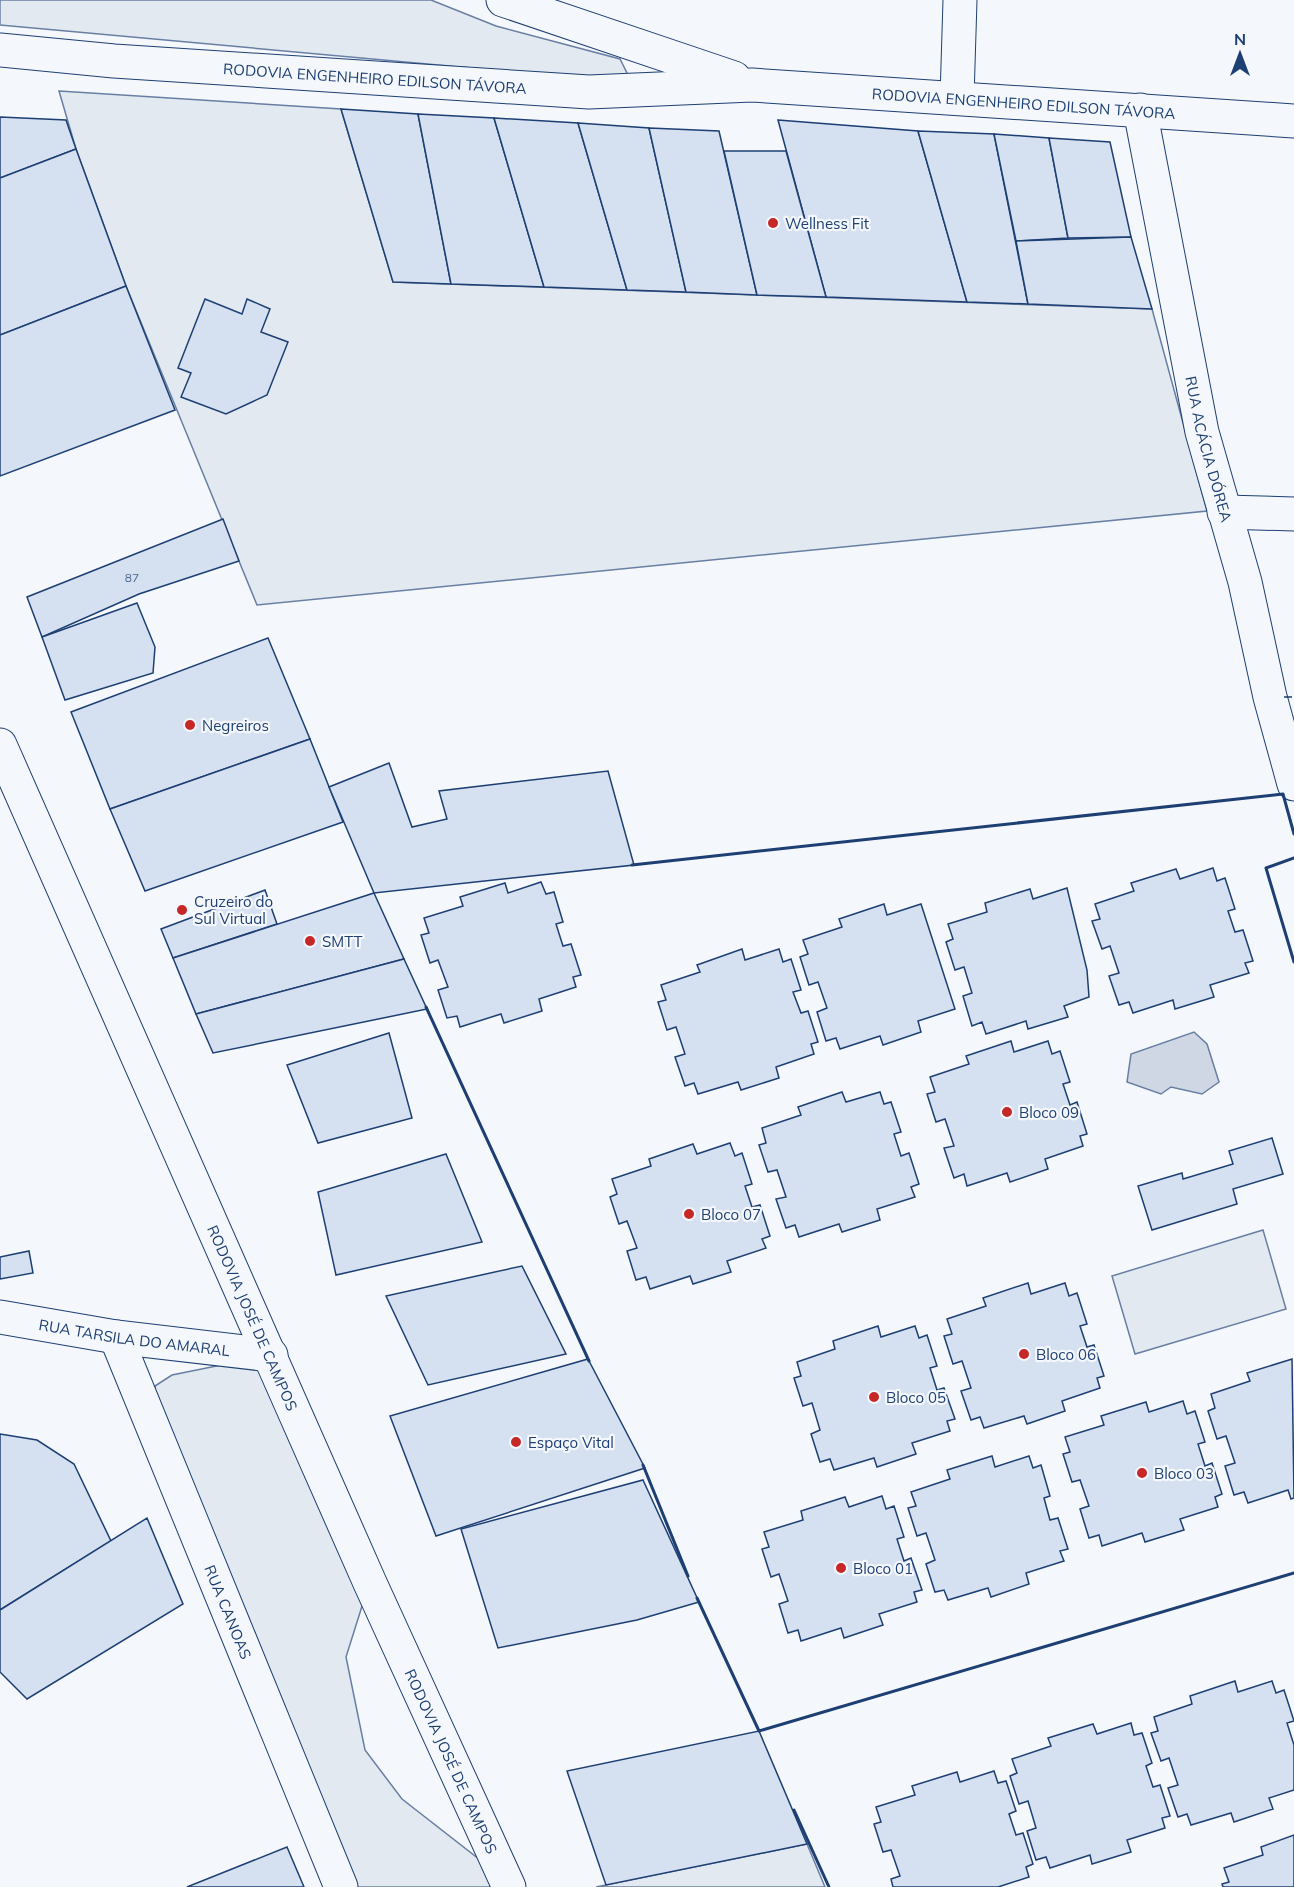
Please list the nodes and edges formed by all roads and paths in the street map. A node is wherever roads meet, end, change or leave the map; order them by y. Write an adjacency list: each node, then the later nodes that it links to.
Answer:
1 (503, 0): 4 (main road, RODOVIA ENGENHEIRO EDILSON TÁVORA)
2 (960, 0): 5 (main road)
3 (0, 50): 4 (main road, RODOVIA ENGENHEIRO EDILSON TÁVORA)
4 (752, 85): 5 (main road, RODOVIA ENGENHEIRO EDILSON TÁVORA)
5 (957, 98): 6 (main road, RODOVIA ENGENHEIRO EDILSON TÁVORA)
6 (1140, 110): 7 (main road, RODOVIA ENGENHEIRO EDILSON TÁVORA); 8 (main road, RUA ACÁCIA DÓREA)
7 (1294, 121)
8 (1224, 512): 9 (main road); 11 (main road, RUA ACÁCIA DÓREA)
9 (1294, 514)
10 (0, 745): 14 (main road, RODOVIA JOSÉ DE CAMPOS)
11 (1294, 784)
12 (0, 1317): 13 (main road, RUA TARSILA DO AMARAL)
13 (116, 1337): 14 (main road, RUA TARSILA DO AMARAL); 15 (main road, RUA CANOAS)
14 (271, 1355): 16 (main road, RODOVIA JOSÉ DE CAMPOS)
15 (341, 1887)
16 (509, 1887)

